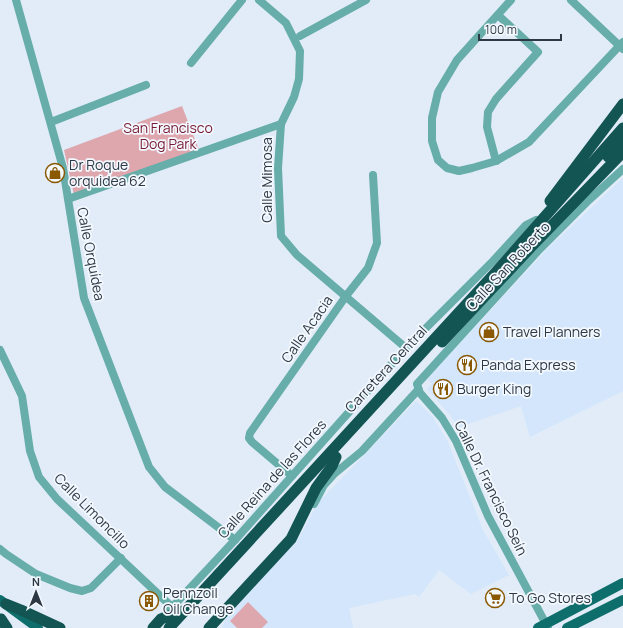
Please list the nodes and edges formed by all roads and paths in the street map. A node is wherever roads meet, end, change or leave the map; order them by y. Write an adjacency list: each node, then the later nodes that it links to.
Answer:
1 (16, 0): 15 (street, Calle Orquídea)
2 (242, 0): 12 (street)
3 (259, 0): 8 (street, Calle Mimosa)
4 (366, 0): 9 (street)
5 (511, 0): 7 (street)
6 (571, 0): 10 (street)
7 (498, 15): 20 (street); 20 (street)
8 (286, 23): 9 (street); 11 (street, Calle Mimosa)
9 (300, 36): 11 (street)
10 (622, 45): 20 (street)
11 (300, 51): 16 (street, Calle Mimosa)
12 (191, 63)
13 (146, 85): 15 (street)
14 (623, 104): 24 (highway)
15 (51, 122): 23 (street, Calle Orquídea)
16 (280, 124): 23 (street); 26 (street, Calle Mimosa)
17 (623, 128): 25 (highway, Carretera Central)
18 (623, 140): 25 (highway)
19 (623, 152): 30 (highway, Carretera Central)
20 (496, 161)
21 (623, 169): 29 (street, Calle San Roberto)
22 (373, 174): 26 (street, Calle Acacia)
23 (68, 199): 33 (street, Calle Orquídea)
24 (536, 220): 25 (highway); 27 (street, Calle Reina de las Flores)
25 (496, 272): 41 (highway, Carretera Central)
26 (346, 296): 27 (street, Calle Mimosa); 31 (street, Calle Acacia)
27 (406, 348): 31 (street, Calle Reina de las Flores)
28 (0, 350): 35 (street, Calle Limoncillo)
29 (417, 387): 32 (street, Calle San Roberto); 43 (street, Calle Dr. Francisco Seín)
30 (336, 457): 32 (highway); 48 (highway, Carretera Central)
31 (292, 476): 33 (street, Calle Reina de las Flores)
32 (291, 539): 42 (highway)
33 (235, 540): 39 (street, Calle Reina de las Flores)
34 (0, 549): 35 (street)
35 (121, 558): 39 (street, Calle Limoncillo)
36 (623, 583): 43 (main road)
37 (623, 600): 49 (main road)
38 (3, 602): 45 (main road); 46 (highway)
39 (172, 607): 41 (street, Calle Reina de las Flores)
40 (3, 622): 44 (main road)
41 (165, 624): 47 (highway)
42 (213, 626)
43 (544, 627)
44 (13, 628)
45 (38, 628)
46 (60, 628)
47 (153, 628)
48 (178, 628)
49 (568, 628)

